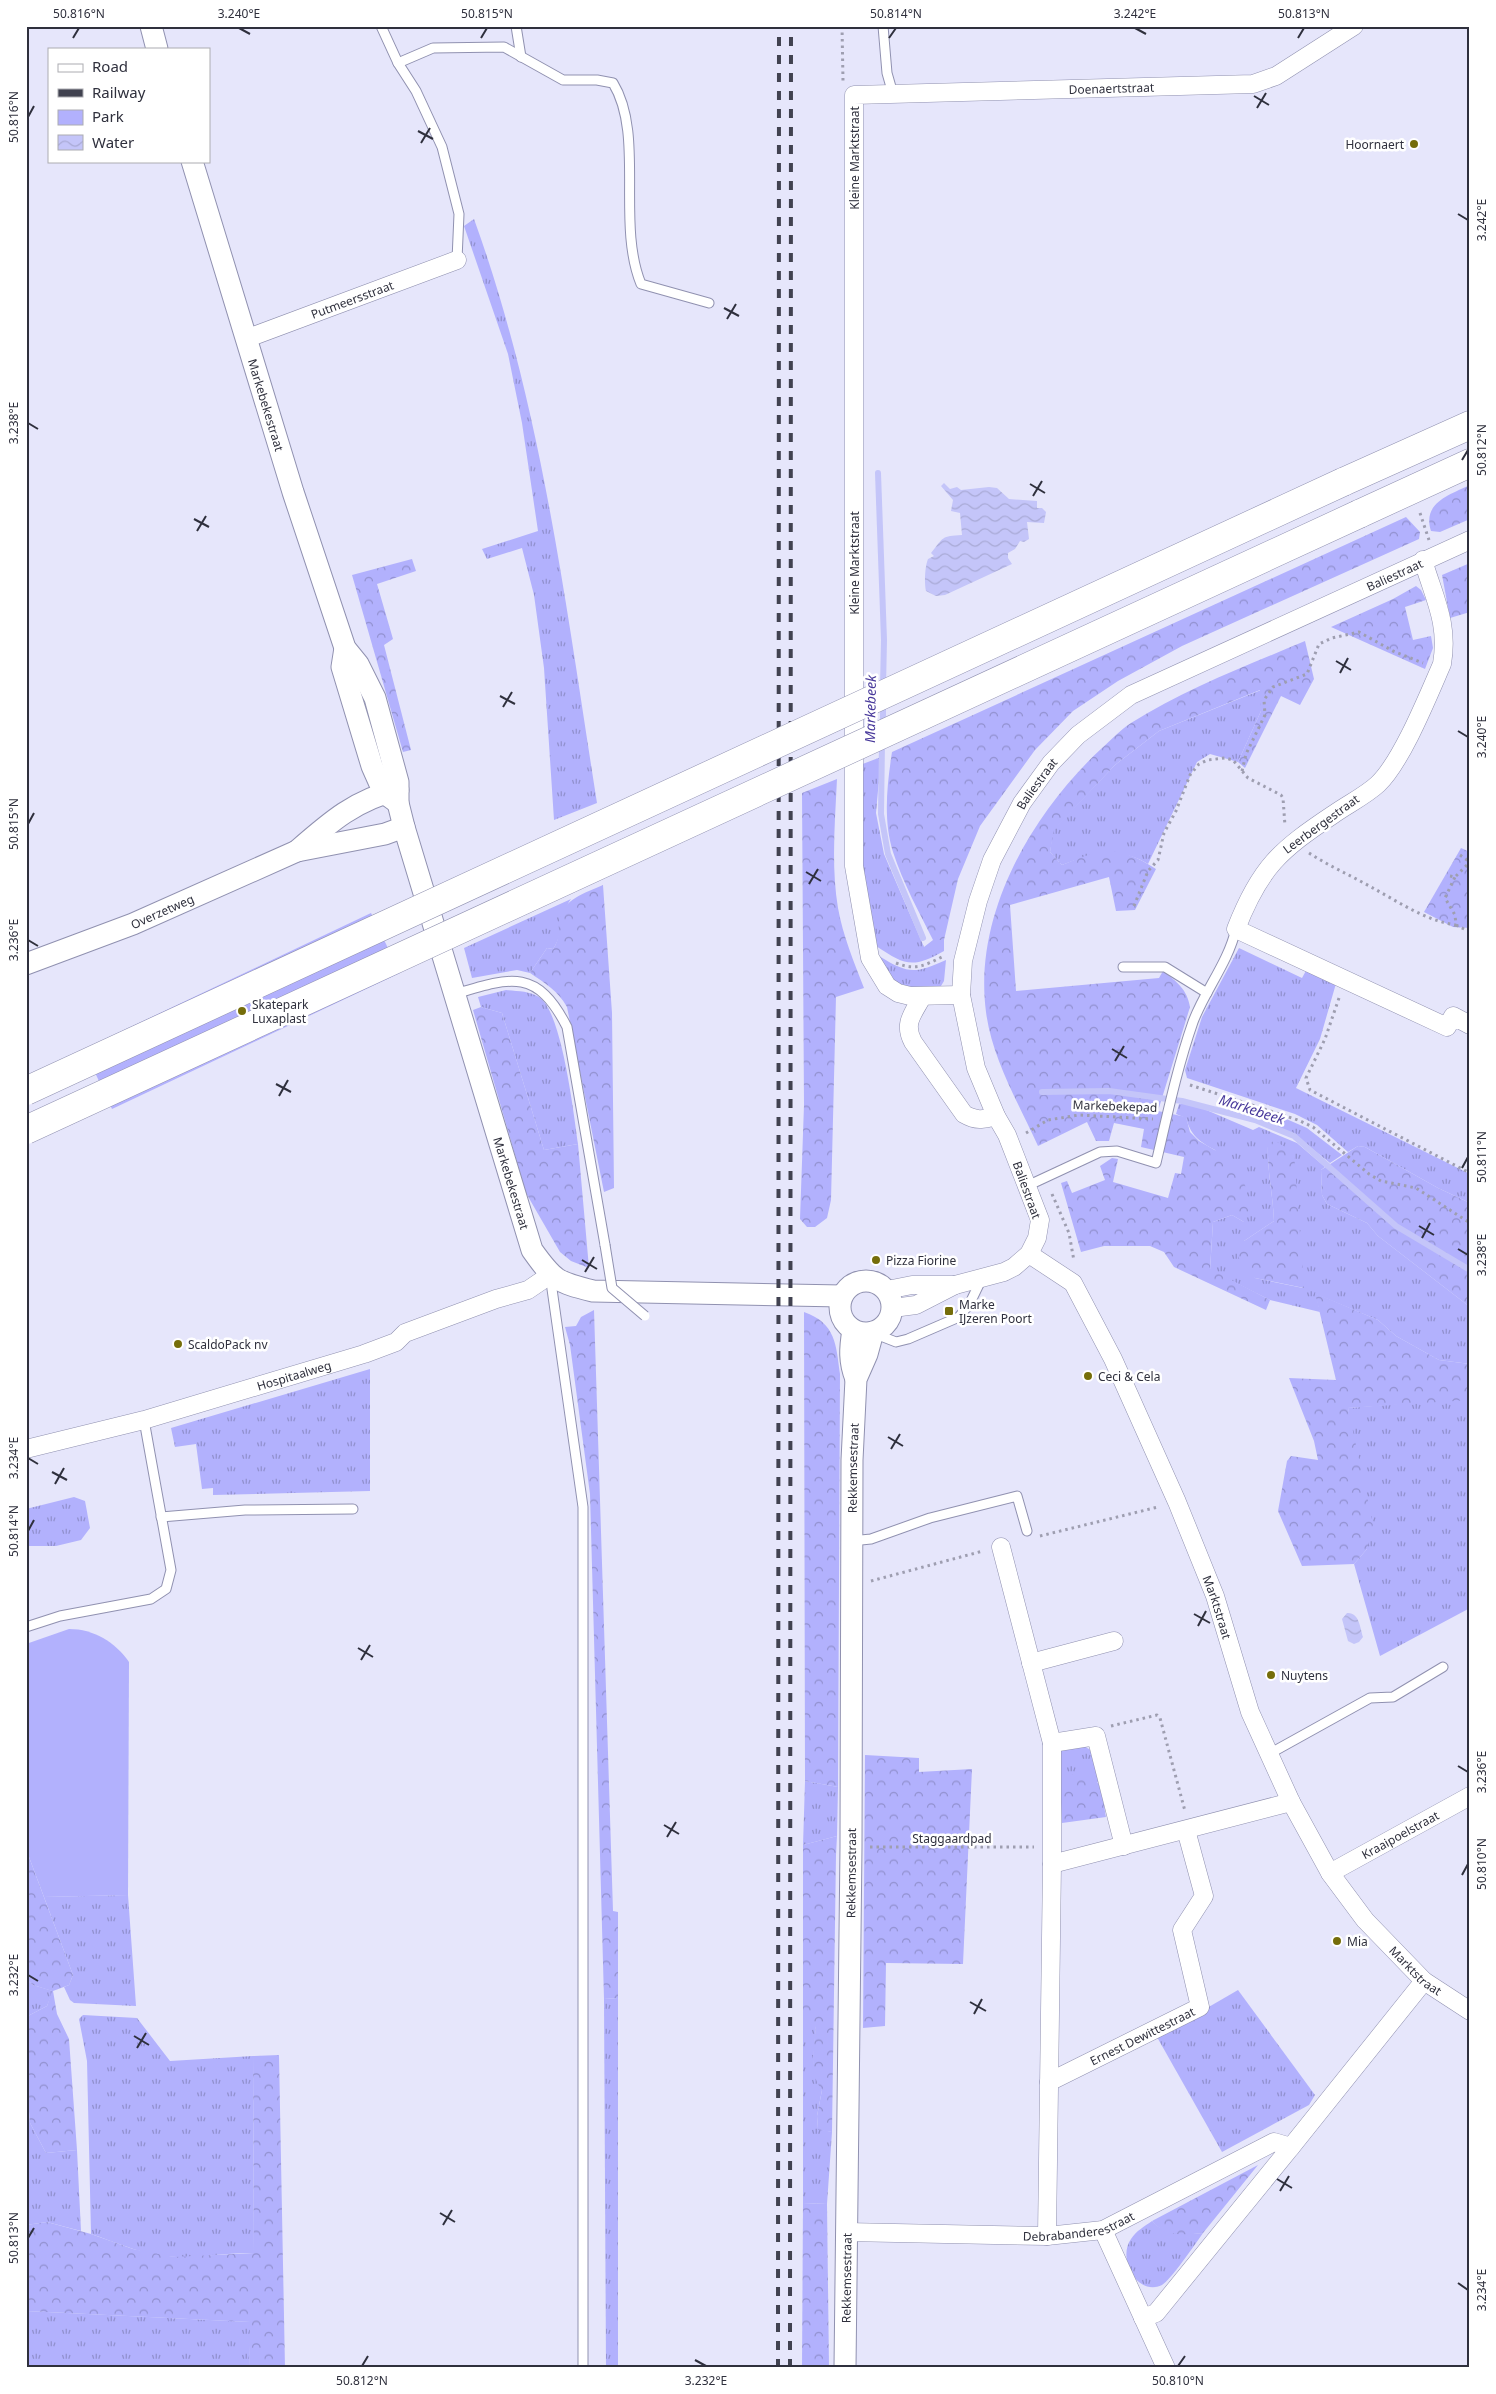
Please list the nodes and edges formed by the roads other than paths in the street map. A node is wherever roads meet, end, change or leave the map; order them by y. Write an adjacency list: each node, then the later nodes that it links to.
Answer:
1 (151, 26): 6 (street)
2 (381, 26): 8 (lane)
3 (516, 26): 7 (lane)
4 (883, 26): 9 (lane)
5 (1354, 26): 9 (street, Doenaertstraat)
6 (157, 48)
7 (521, 57): 8 (lane); 13 (lane)
8 (398, 63): 12 (lane)
9 (893, 94): 10 (street, Doenaertstraat)
10 (854, 95): 28 (street, Kleine Marktstraat)
11 (192, 162): 14 (street, Markebekestraat)
12 (457, 260): 14 (street, Putmeersstraat)
13 (709, 303)
14 (248, 338): 19 (street, Markebekestraat)
15 (1470, 425): 30 (highway, bridge)
16 (1470, 463): 32 (highway, bridge)
17 (1470, 540): 18 (street, Baliestraat)
18 (1422, 560): 22 (street, Leerbergestraat); 27 (street, Baliestraat)
19 (393, 796): 20 (street, Markebekestraat); 21 (street, Overzetweg)
20 (404, 827): 21 (street, Overzetweg); 26 (street, Markebekestraat)
21 (297, 851): 23 (street, Overzetweg)
22 (1236, 929): 25 (lane, Markebekepad); 29 (street)
23 (26, 964)
24 (1124, 967): 25 (lane)
25 (1207, 993): 33 (lane, Markebekepad)
26 (454, 994): 35 (street, Markebekestraat); 39 (lane, bridge)
27 (954, 995): 28 (street, Kleine Marktstraat); 31 (street, Baliestraat)
28 (922, 997): 31 (street)
29 (1470, 1024)
30 (26, 1091)
31 (996, 1116): 33 (street, Baliestraat)
32 (26, 1130)
33 (1027, 1186): 34 (street, Baliestraat)
34 (1029, 1254): 36 (street); 53 (street, Marktstraat)
35 (550, 1275): 37 (street, Markebekestraat); 41 (street, Hospitaalweg); 68 (lane)
36 (982, 1278): 38 (street); 40 (lane)
37 (842, 1296): 38 (street); 40 (street)
38 (890, 1299): 40 (street)
39 (645, 1316)
40 (863, 1331): 46 (street, Rekkemsestraat)
41 (144, 1420): 42 (street, Hospitaalweg); 44 (lane)
42 (26, 1449)
43 (353, 1509): 44 (lane)
44 (161, 1517): 48 (lane)
45 (1027, 1531): 46 (lane)
46 (851, 1541): 65 (street, Rekkemsestraat)
47 (1001, 1546): 50 (street)
48 (26, 1627)
49 (1114, 1641): 50 (street)
50 (1031, 1663): 52 (street)
51 (1443, 1667): 53 (lane)
52 (1052, 1742): 57 (street); 58 (street)
53 (1269, 1754): 55 (street, Marktstraat)
54 (1470, 1796): 59 (street, Kraaipoelstraat)
55 (1291, 1802): 56 (street); 59 (street, Marktstraat)
56 (1188, 1829): 57 (street); 62 (street, Ernest Dewittestraat)
57 (1124, 1846): 58 (street)
58 (1052, 1855): 62 (street)
59 (1330, 1873): 60 (street, Marktstraat)
60 (1424, 1981): 61 (street, Marktstraat); 63 (street)
61 (1470, 2011)
62 (1049, 2082): 66 (street)
63 (1291, 2147): 64 (street, Debrabanderestraat); 67 (street)
64 (1104, 2230): 66 (street, Debrabanderestraat); 67 (street)
65 (846, 2232): 66 (street, Debrabanderestraat); 69 (street, Rekkemsestraat)
66 (1047, 2236)
67 (1143, 2318): 70 (street)
68 (583, 2368)
69 (844, 2368)
70 (1166, 2368)

